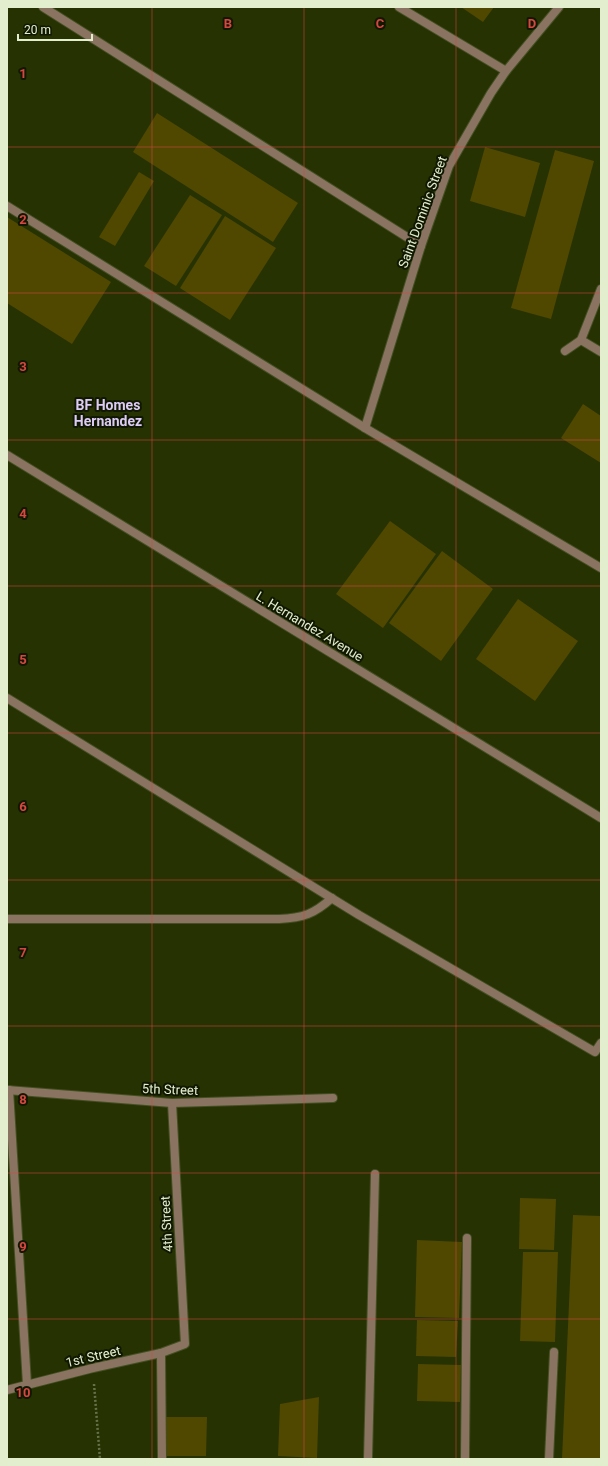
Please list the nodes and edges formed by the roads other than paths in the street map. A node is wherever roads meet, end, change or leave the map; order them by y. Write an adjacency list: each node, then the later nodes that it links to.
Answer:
1 (43, 7): 6 (street)
2 (399, 7): 4 (street)
3 (559, 7): 4 (street, Saint Dominic Street)
4 (506, 71): 6 (street, Saint Dominic Street)
5 (7, 206): 11 (street)
6 (421, 246): 11 (street, Saint Dominic Street)
7 (601, 289): 8 (street)
8 (582, 340): 9 (street); 10 (street)
9 (564, 351)
10 (601, 352)
11 (365, 428): 13 (street)
12 (7, 454): 15 (street, L. Hernandez Avenue)
13 (601, 568)
14 (7, 698): 16 (street)
15 (601, 818)
16 (332, 898): 17 (street); 18 (street)
17 (7, 919)
18 (601, 1043)
19 (8, 1090): 21 (street, 5th Street); 27 (street)
20 (333, 1098): 21 (street, 5th Street)
21 (172, 1103): 24 (street, 4th Street)
22 (375, 1174): 30 (street)
23 (467, 1238): 31 (street)
24 (185, 1344): 26 (street, 1st Street)
25 (554, 1352): 32 (street)
26 (161, 1353): 27 (street, 1st Street); 29 (street)
27 (27, 1384): 28 (street, 1st Street)
28 (7, 1390)
29 (162, 1459)
30 (368, 1459)
31 (466, 1459)
32 (549, 1459)

